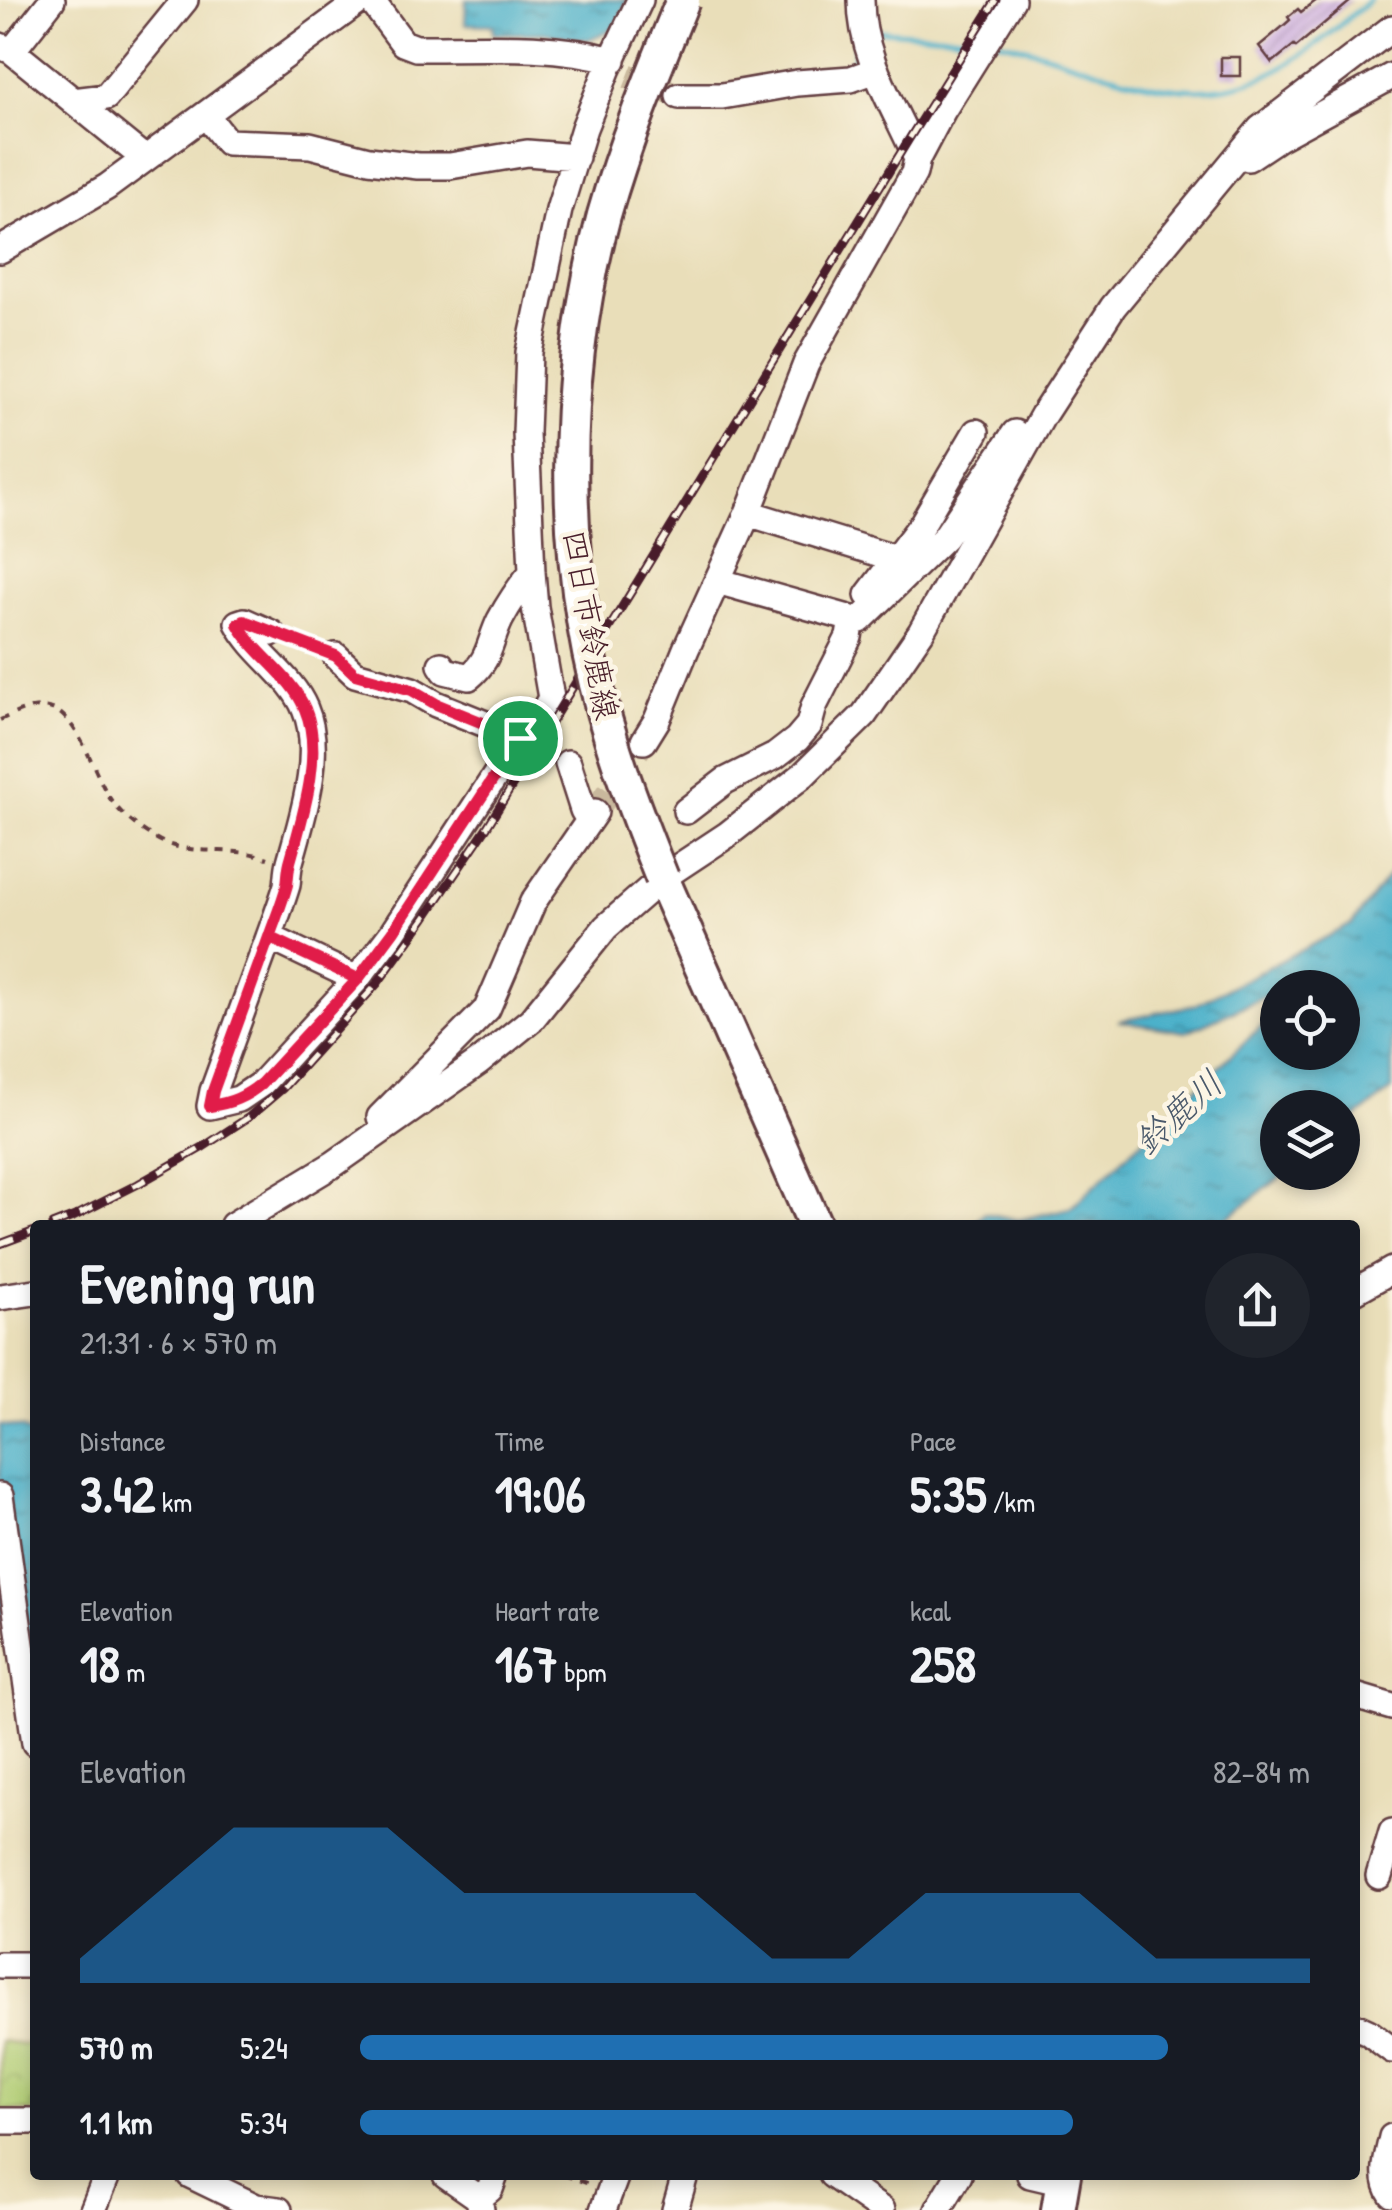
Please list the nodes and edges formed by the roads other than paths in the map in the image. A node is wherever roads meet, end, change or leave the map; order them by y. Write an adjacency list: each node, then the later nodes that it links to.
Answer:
1 (52, 0): 10 (street)
2 (185, 0): 15 (street)
3 (361, 0): 16 (street)
4 (370, 0): 11 (street)
5 (640, 0): 11 (street)
6 (683, 0): 36 (main road, 四日市鈴鹿線, bridge)
7 (861, 0): 12 (street)
8 (1012, 0): 19 (street)
9 (1392, 28): 20 (street)
10 (6, 49): 15 (street)
11 (616, 68): 17 (street)
12 (876, 70): 14 (street); 19 (street)
13 (1392, 76): 20 (street)
14 (679, 96)
15 (73, 101): 18 (street)
16 (206, 116): 17 (street); 18 (street)
17 (576, 157): 26 (street)
18 (145, 159): 21 (street)
19 (917, 159): 24 (street)
20 (1224, 175): 22 (street)
21 (0, 250)
22 (1035, 429): 28 (street); 36 (street)
23 (976, 432): 25 (street)
24 (748, 513): 25 (street); 27 (street)
25 (893, 561): 28 (street)
26 (532, 572): 31 (street); 32 (street)
27 (717, 581): 28 (street); 33 (street)
28 (859, 617): 35 (street)
29 (271, 633): 37 (street)
30 (336, 656): 32 (street)
31 (441, 666)
32 (520, 738): 38 (street)
33 (644, 741)
34 (568, 763): 39 (street)
35 (686, 812)
36 (667, 891): 39 (street); 41 (main road, 四日市鈴鹿線)
37 (269, 937): 38 (street); 38 (street)
38 (358, 979)
39 (334, 1164): 40 (street)
40 (241, 1220)
41 (813, 1220)
42 (1392, 1270): 43 (street)
43 (1360, 1288)
44 (30, 1293): 45 (street)
45 (0, 1296)
46 (0, 1496): 48 (street)
47 (1360, 1698): 49 (street)
48 (30, 1708)
49 (1392, 1708)
50 (1392, 1832): 51 (street)
51 (1375, 1875)
52 (0, 1965): 53 (street)
53 (30, 1965)
54 (1360, 2028): 55 (street)
55 (1392, 2049)
56 (0, 2121): 57 (street)
57 (30, 2121)
58 (1392, 2137): 67 (street)
59 (106, 2180): 70 (street)
60 (198, 2180): 69 (street)
61 (452, 2180): 68 (street)
62 (493, 2180): 68 (street)
63 (684, 2180): 72 (street)
64 (839, 2180): 73 (street)
65 (953, 2180): 74 (street)
66 (1048, 2180): 75 (main road)
67 (1392, 2194)
68 (480, 2204)
69 (241, 2206): 71 (street)
70 (93, 2210)
71 (279, 2210)
72 (675, 2210)
73 (882, 2210)
74 (938, 2210)
75 (1058, 2210)

